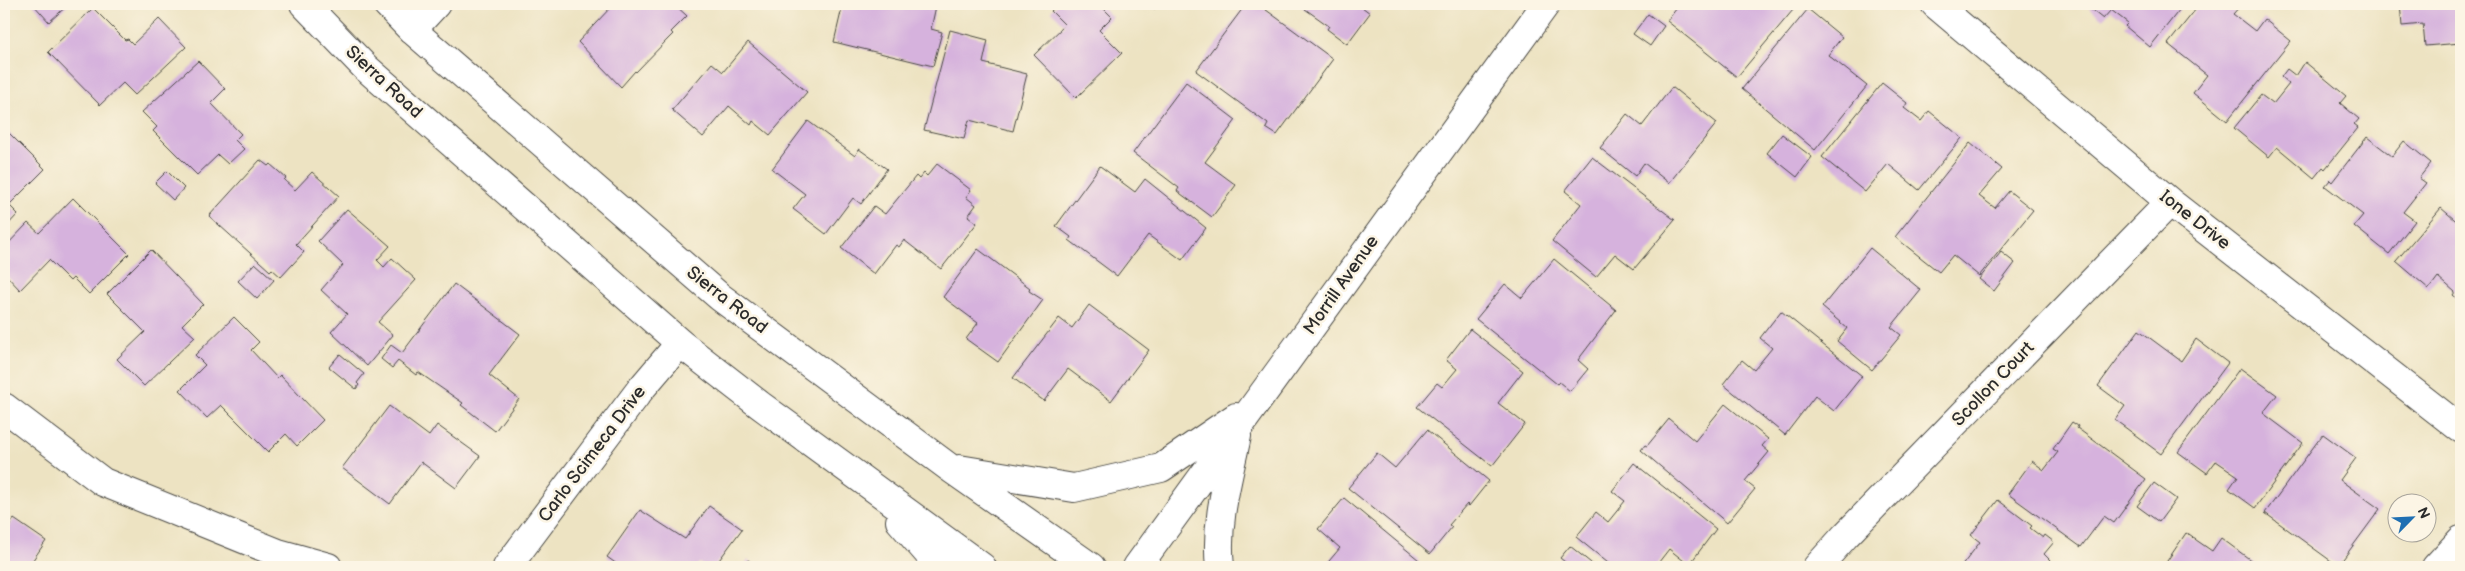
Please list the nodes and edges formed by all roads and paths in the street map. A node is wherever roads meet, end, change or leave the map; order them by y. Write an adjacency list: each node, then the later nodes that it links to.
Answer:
1 (304, 4): 8 (street, Sierra Road)
2 (387, 4): 6 (street, Sierra Road)
3 (436, 4): 6 (street)
4 (1546, 4): 10 (street, Morrill Avenue)
5 (1935, 4): 7 (street, Ione Drive)
6 (412, 30): 12 (street, Sierra Road)
7 (2170, 202): 11 (street, Ione Drive); 22 (street, Scollon Court)
8 (680, 342): 13 (street, Sierra Road); 16 (street, Carlo Scimeca Drive)
9 (4, 407): 15 (street)
10 (1246, 415): 12 (street); 20 (street, Morrill Avenue); 21 (street)
11 (2461, 429)
12 (950, 468): 19 (street, Sierra Road)
13 (868, 484): 17 (street); 18 (street, Sierra Road)
14 (2461, 540): 23 (street)
15 (328, 567)
16 (507, 567)
17 (940, 567)
18 (982, 567)
19 (1091, 567)
20 (1137, 567)
21 (1220, 567)
22 (1817, 567)
23 (2436, 567)

